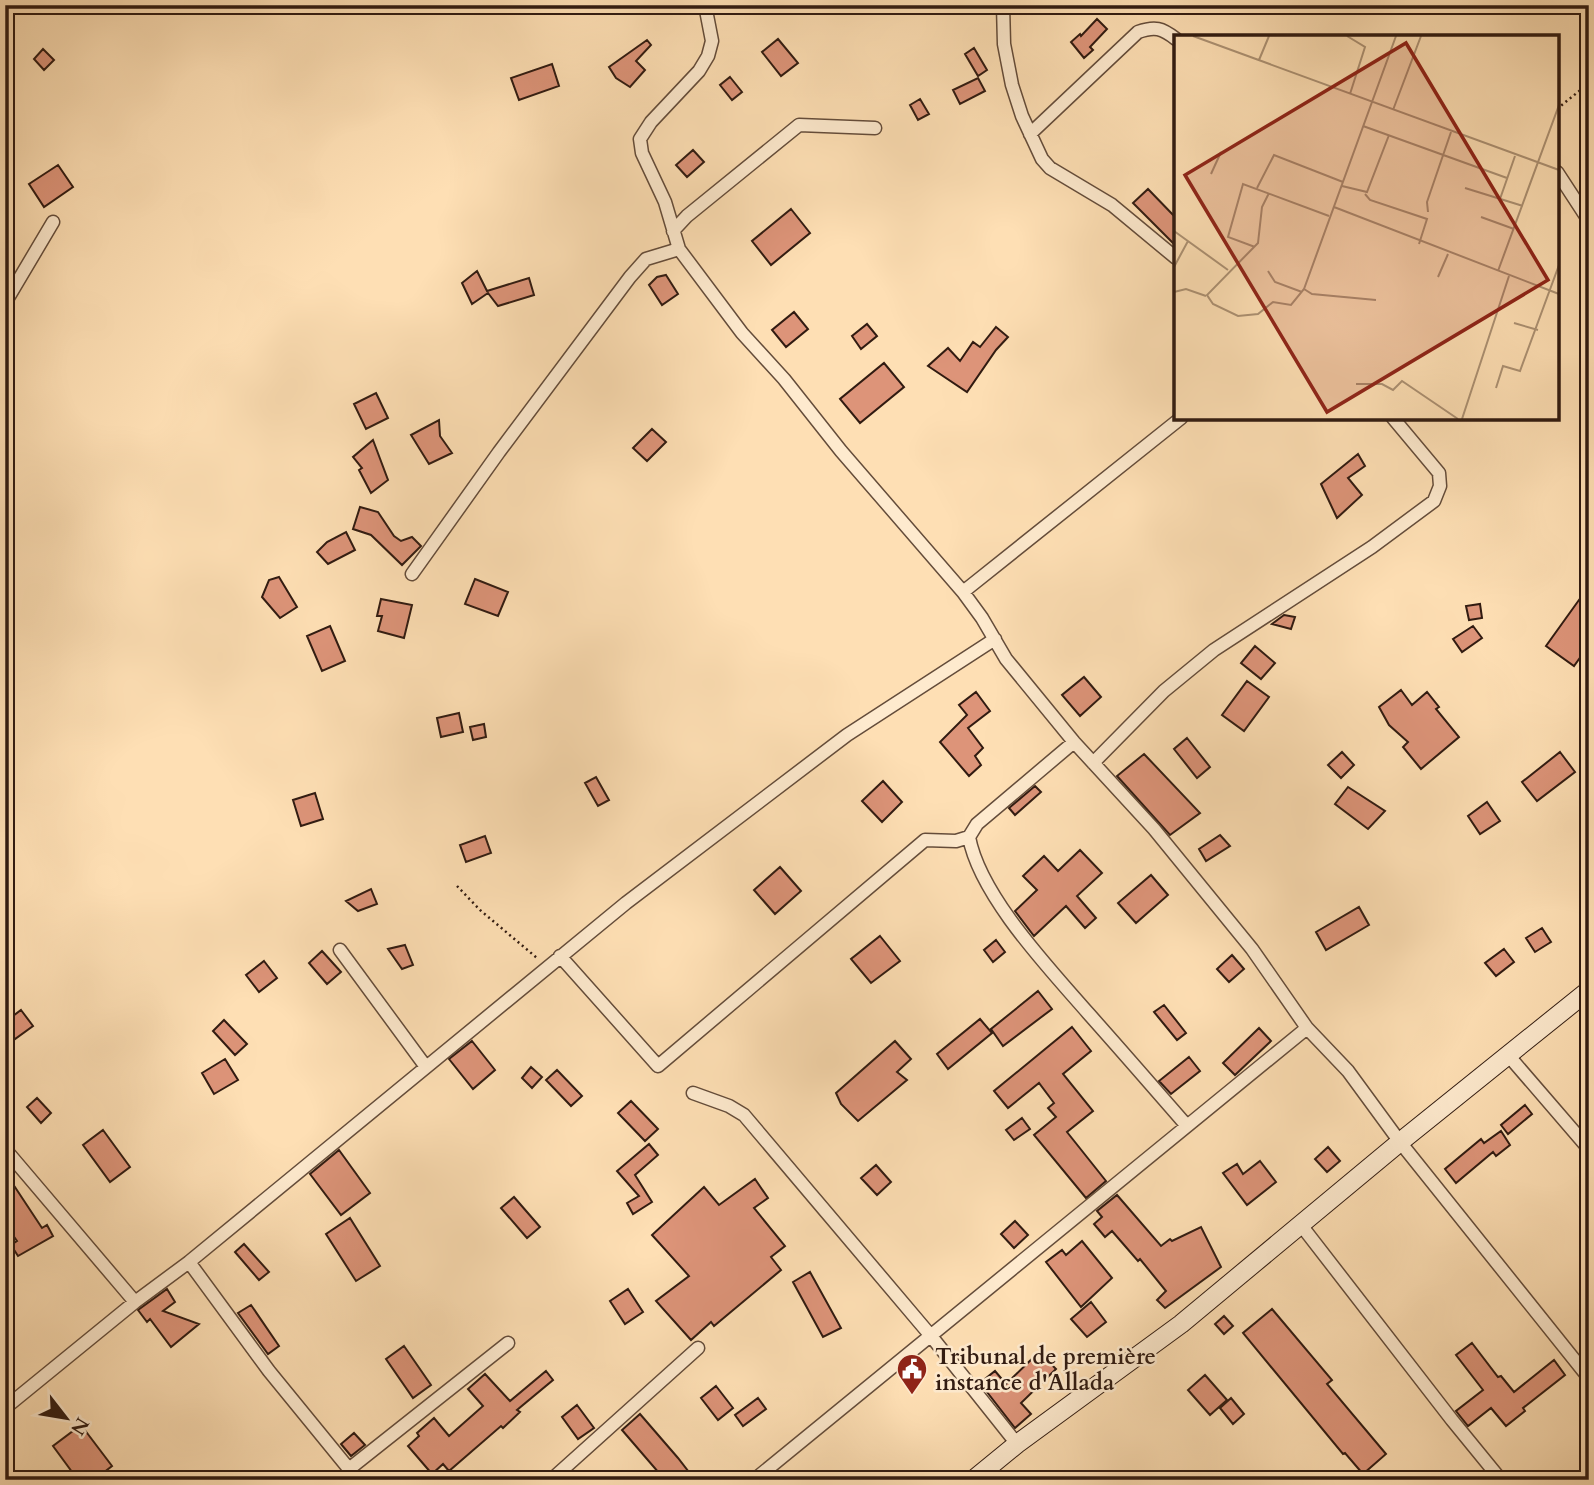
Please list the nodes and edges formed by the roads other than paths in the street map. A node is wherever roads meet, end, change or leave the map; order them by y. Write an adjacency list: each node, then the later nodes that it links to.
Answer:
1 (705, 5): 9 (street)
2 (1003, 5): 5 (street)
3 (1174, 37): 5 (street)
4 (875, 128): 9 (street)
5 (1030, 135): 11 (street)
6 (1559, 175): 7 (street)
7 (1589, 221)
8 (53, 222): 12 (street)
9 (673, 231): 10 (street)
10 (679, 249): 15 (street); 16 (street)
11 (1174, 256)
12 (5, 303)
13 (1178, 420): 16 (street)
14 (1395, 420): 19 (street)
15 (412, 574)
16 (963, 592): 17 (street)
17 (995, 639): 18 (street); 22 (street)
18 (1074, 742): 19 (street); 20 (street)
19 (1093, 762): 24 (street)
20 (969, 837): 22 (street); 28 (street)
21 (340, 950): 26 (street)
22 (560, 957): 26 (street)
23 (1589, 990): 25 (main road)
24 (1307, 1028): 28 (street); 29 (street)
25 (1508, 1055): 29 (main road); 31 (street)
26 (426, 1067): 33 (street)
27 (693, 1093): 35 (street)
28 (1187, 1126): 35 (street)
29 (1400, 1142): 32 (main road); 38 (street)
30 (5, 1149): 34 (street)
31 (1589, 1149)
32 (1301, 1224): 40 (main road); 45 (street)
33 (189, 1262): 34 (street); 41 (street)
34 (135, 1302): 39 (street)
35 (931, 1336): 40 (street); 43 (street)
36 (508, 1343): 41 (street)
37 (698, 1348): 42 (street)
38 (1589, 1378)
39 (5, 1408)
40 (1017, 1444): 44 (main road)
41 (353, 1475)
42 (551, 1480)
43 (754, 1480)
44 (973, 1480)
45 (1501, 1480)

